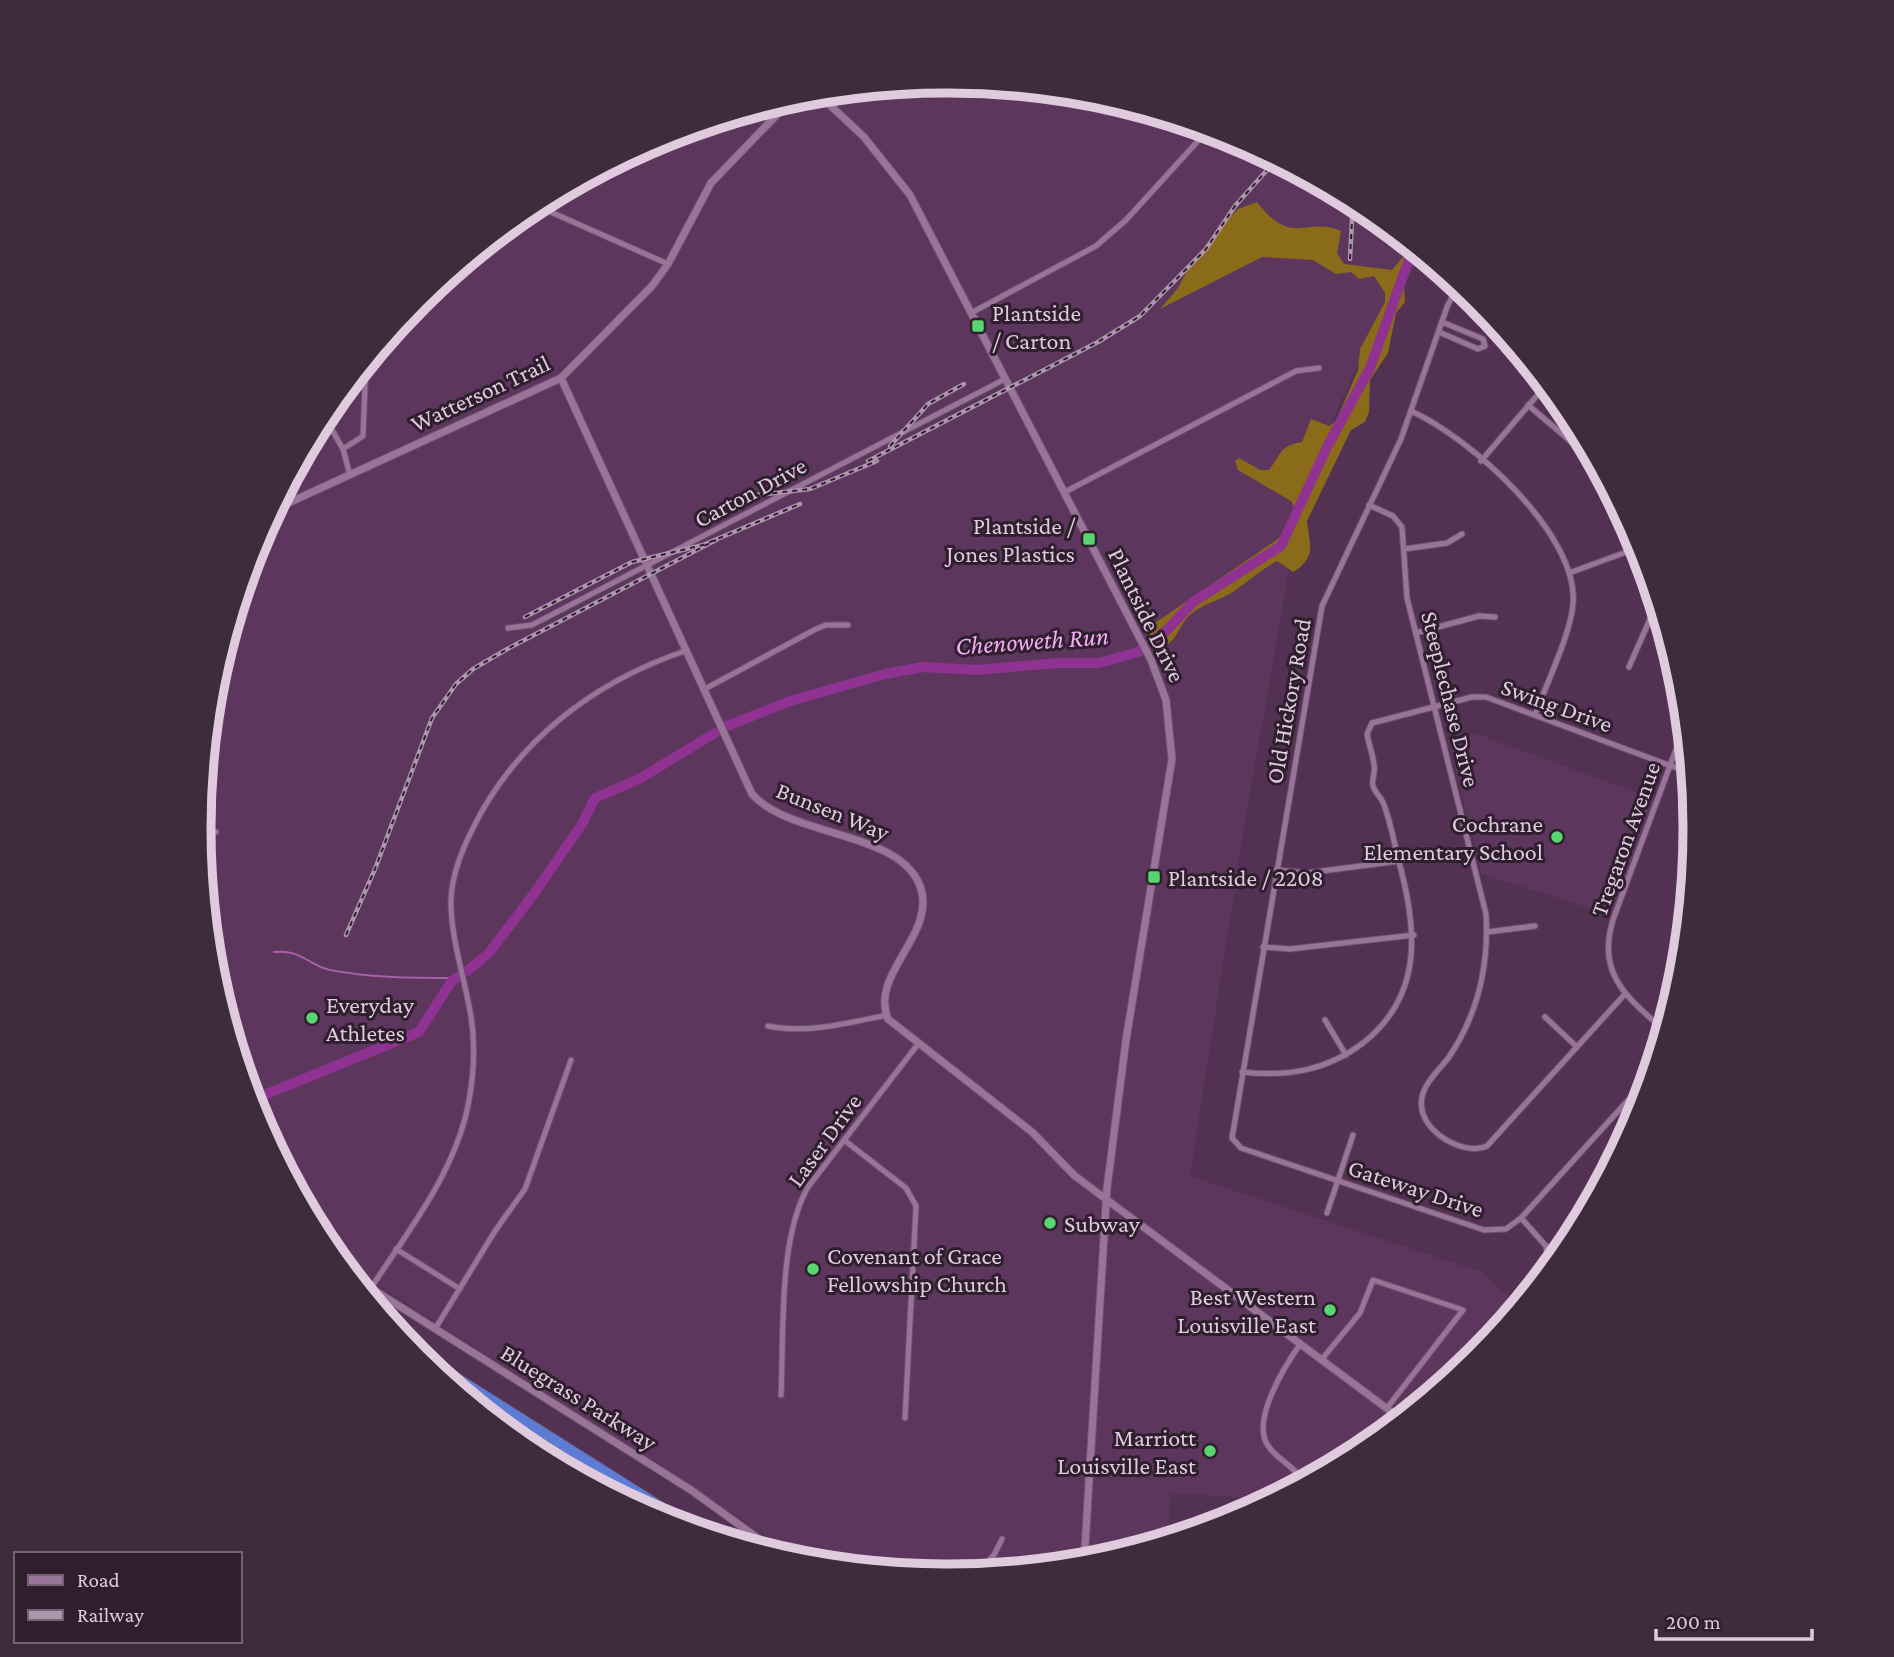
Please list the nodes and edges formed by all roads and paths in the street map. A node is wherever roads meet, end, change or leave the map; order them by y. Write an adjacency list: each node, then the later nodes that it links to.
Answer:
1 (828, 103): 7 (street, Plantside Drive)
2 (779, 113): 5 (street, Watterson Trail)
3 (1201, 139): 7 (street)
4 (548, 211): 5 (street)
5 (668, 264): 12 (street, Watterson Trail)
6 (1454, 295): 8 (street, Old Hickory Road)
7 (971, 313): 13 (street, Plantside Drive)
8 (1442, 322): 9 (street, Old Hickory Road); 9 (street)
9 (1438, 332): 16 (street, Old Hickory Road)
10 (1319, 368): 22 (street)
11 (365, 378): 19 (street)
12 (561, 379): 21 (street, Watterson Trail); 28 (street, Bunsen Way)
13 (1005, 379): 22 (street, Plantside Drive); 28 (street, Carton Drive)
14 (1539, 392): 15 (street)
15 (1528, 405): 18 (street); 20 (street)
16 (1411, 411): 20 (street); 24 (street, Old Hickory Road)
17 (331, 427): 19 (street)
18 (1572, 442)
19 (343, 449): 21 (street)
20 (1481, 461): 29 (street)
21 (350, 475): 23 (street, Watterson Trail)
22 (1065, 492): 67 (street, Plantside Drive)
23 (287, 504)
24 (1369, 505): 26 (street, Steeplechase Drive); 46 (street, Old Hickory Road)
25 (1462, 534): 26 (street)
26 (1404, 549): 34 (street, Steeplechase Drive)
27 (1628, 551): 29 (street)
28 (647, 565): 33 (street, Carton Drive); 35 (street, Bunsen Way)
29 (1569, 573): 39 (street)
30 (1651, 616): 36 (street)
31 (1495, 617): 34 (street)
32 (848, 625): 37 (street)
33 (508, 628)
34 (1416, 633): 38 (street, Steeplechase Drive)
35 (685, 650): 37 (street, Bunsen Way); 70 (street)
36 (1629, 667)
37 (703, 690): 52 (street, Bunsen Way)
38 (1435, 706): 39 (street, Swing Drive); 45 (street, Swing Drive); 48 (street, Steeplechase Drive)
39 (1535, 715): 41 (street, Swing Drive)
40 (1677, 745): 41 (street, Tregaron Avenue)
41 (1670, 765): 42 (street, Swing Drive); 51 (street, Tregaron Avenue)
42 (1680, 769)
43 (211, 831): 44 (street)
44 (216, 832)
45 (1399, 861): 46 (street); 49 (street)
46 (1276, 870): 50 (street, Old Hickory Road)
47 (1535, 926): 48 (street)
48 (1487, 932): 58 (street, Steeplechase Drive)
49 (1413, 935): 50 (street); 59 (street)
50 (1263, 947): 61 (street, Old Hickory Road)
51 (1625, 994): 55 (street, Tregaron Avenue); 58 (street)
52 (887, 1015): 56 (street); 57 (street)
53 (1545, 1017): 58 (street)
54 (1325, 1020): 59 (street)
55 (1657, 1023)
56 (768, 1026)
57 (918, 1044): 64 (street, Laser Drive); 67 (street)
58 (1577, 1047)
59 (1346, 1055): 61 (street)
60 (571, 1060): 73 (street)
61 (1242, 1072): 65 (street, Old Hickory Road)
62 (1633, 1095): 69 (street, Gateway Drive)
63 (1353, 1135): 66 (street)
64 (844, 1140): 79 (street, Laser Drive); 82 (street)
65 (1235, 1145): 66 (street, Gateway Drive)
66 (1337, 1181): 68 (street); 69 (street, Gateway Drive)
67 (1107, 1199): 76 (street); 87 (street, Plantside Drive)
68 (1327, 1213)
69 (1521, 1218): 71 (street)
70 (396, 1249): 72 (street); 73 (street)
71 (1547, 1254)
72 (372, 1287)
73 (460, 1289): 75 (street)
74 (375, 1290): 75 (street, Bluegrass Parkway)
75 (435, 1329): 86 (street, Bluegrass Parkway)
76 (1301, 1343): 77 (street); 83 (street)
77 (1322, 1359): 80 (street); 80 (street)
78 (460, 1380): 84 (highway)
79 (781, 1395)
80 (1387, 1408): 81 (street)
81 (1393, 1413)
82 (905, 1419)
83 (1298, 1475)
84 (653, 1502)
85 (1002, 1539): 88 (street)
86 (760, 1540)
87 (1085, 1551)
88 (987, 1563)

